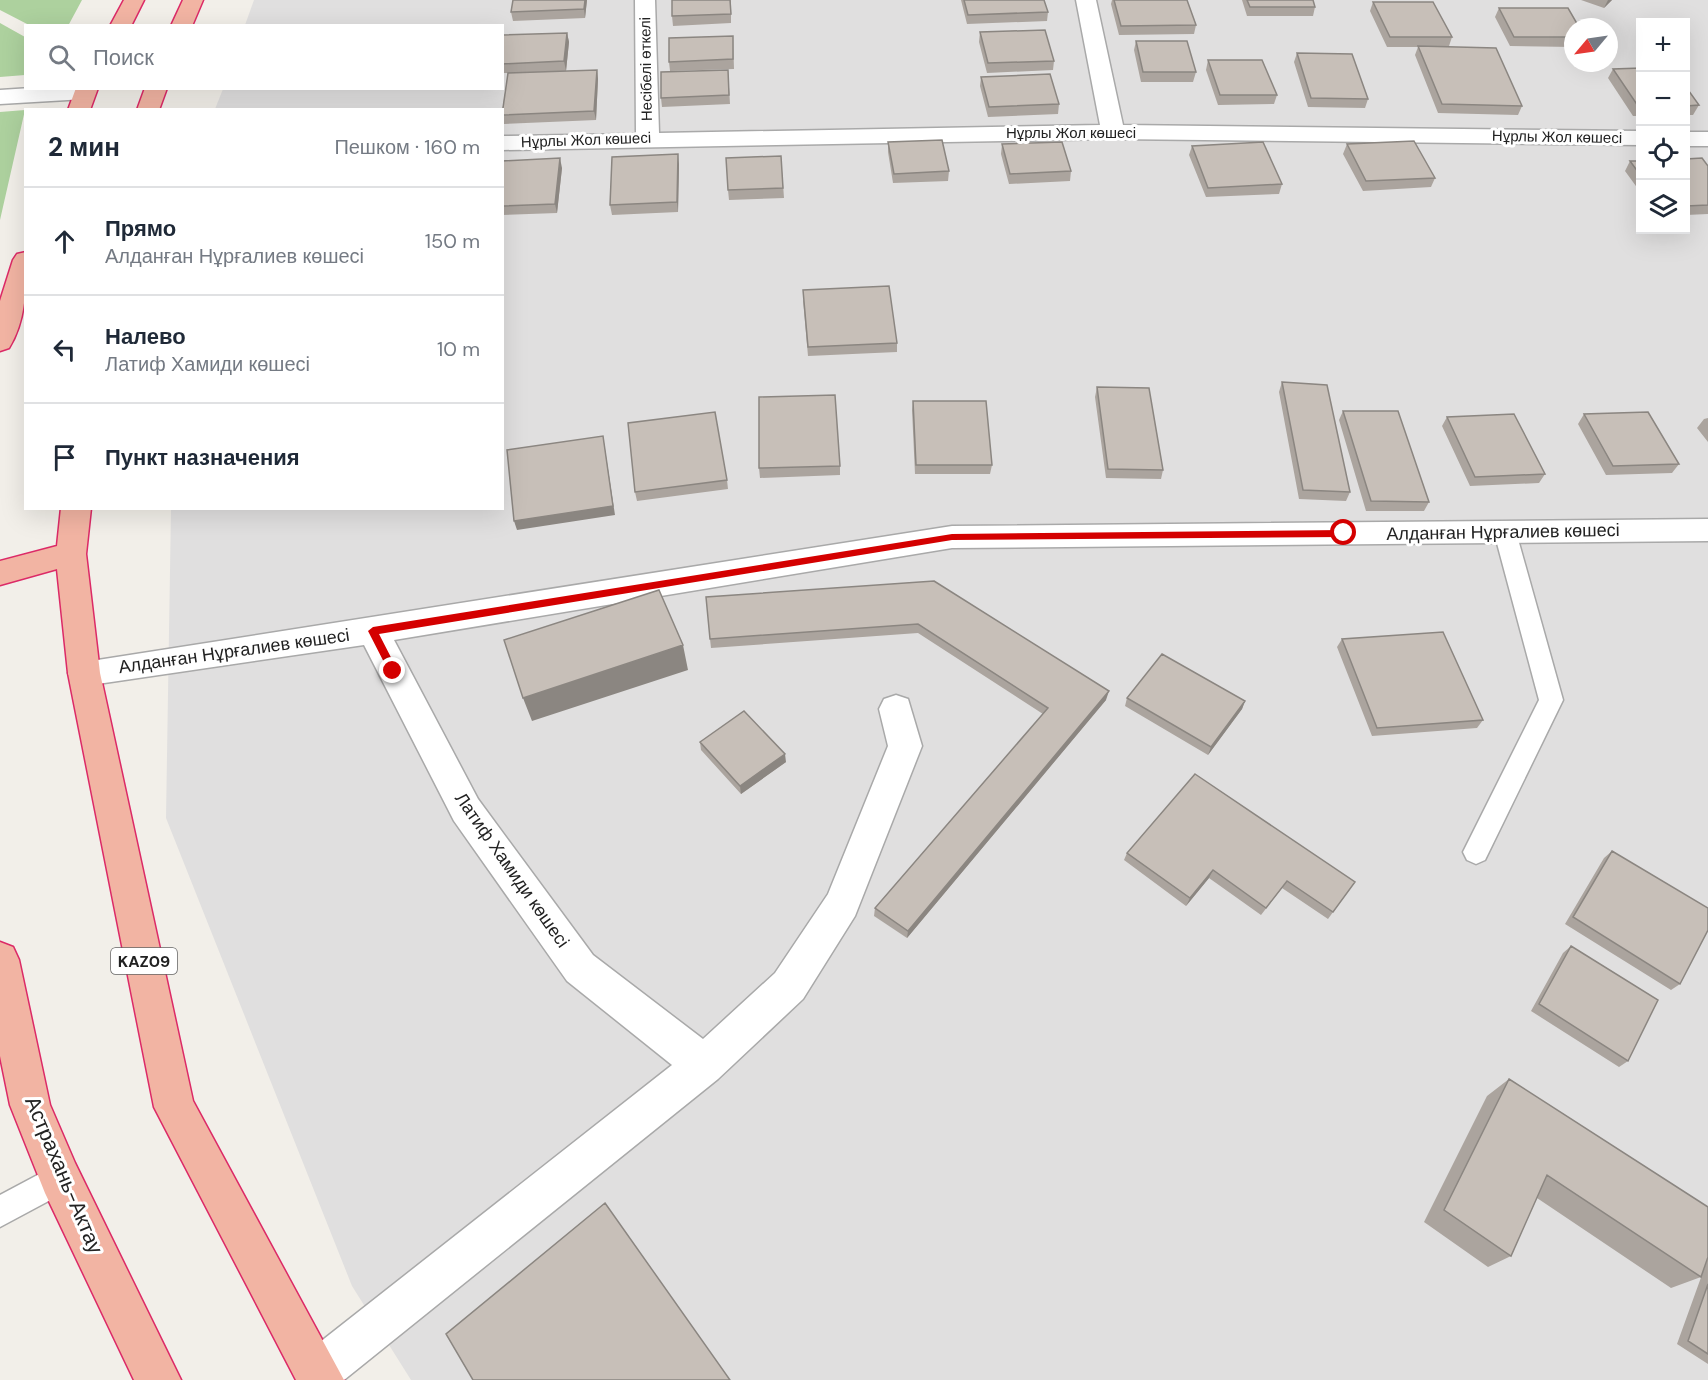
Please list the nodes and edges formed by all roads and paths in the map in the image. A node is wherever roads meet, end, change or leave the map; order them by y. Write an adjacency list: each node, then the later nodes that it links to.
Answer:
1 (134, 0): 5 (highway)
2 (193, 0): 6 (highway)
3 (645, 0): 12 (street, Несібелі өткелі)
4 (1086, 0): 11 (street)
5 (121, 24)
6 (182, 24)
7 (155, 90): 10 (highway)
8 (0, 97): 9 (street)
9 (84, 97)
10 (149, 108)
11 (1113, 132): 12 (street, Нұрлы Жол көшесі); 13 (street, Нұрлы Жол көшесі)
12 (648, 138): 16 (street, Нұрлы Жол көшесі)
13 (1636, 138)
14 (1690, 139): 15 (street)
15 (1708, 139)
16 (504, 143)
17 (24, 266): 18 (highway)
18 (0, 342)
19 (76, 510): 22 (highway, KAZ09)
20 (1708, 530): 21 (street, Алданған Нұрғалиев көшесі)
21 (1505, 532): 24 (street, Алданған Нұрғалиев көшесі); 27 (lane)
22 (71, 554): 23 (highway); 25 (highway, KAZ09)
23 (0, 573)
24 (373, 631): 25 (street, Алданған Нұрғалиев көшесі); 29 (street, Латиф Хамиди көшесі)
25 (84, 673): 32 (highway, KAZ09)
26 (896, 709): 29 (street)
27 (1476, 852)
28 (0, 960): 30 (highway, Астрахань-Актау)
29 (704, 1065): 32 (street)
30 (60, 1178): 31 (lane); 33 (highway, Астрахань-Актау)
31 (0, 1212)
32 (319, 1377)
33 (158, 1380)

